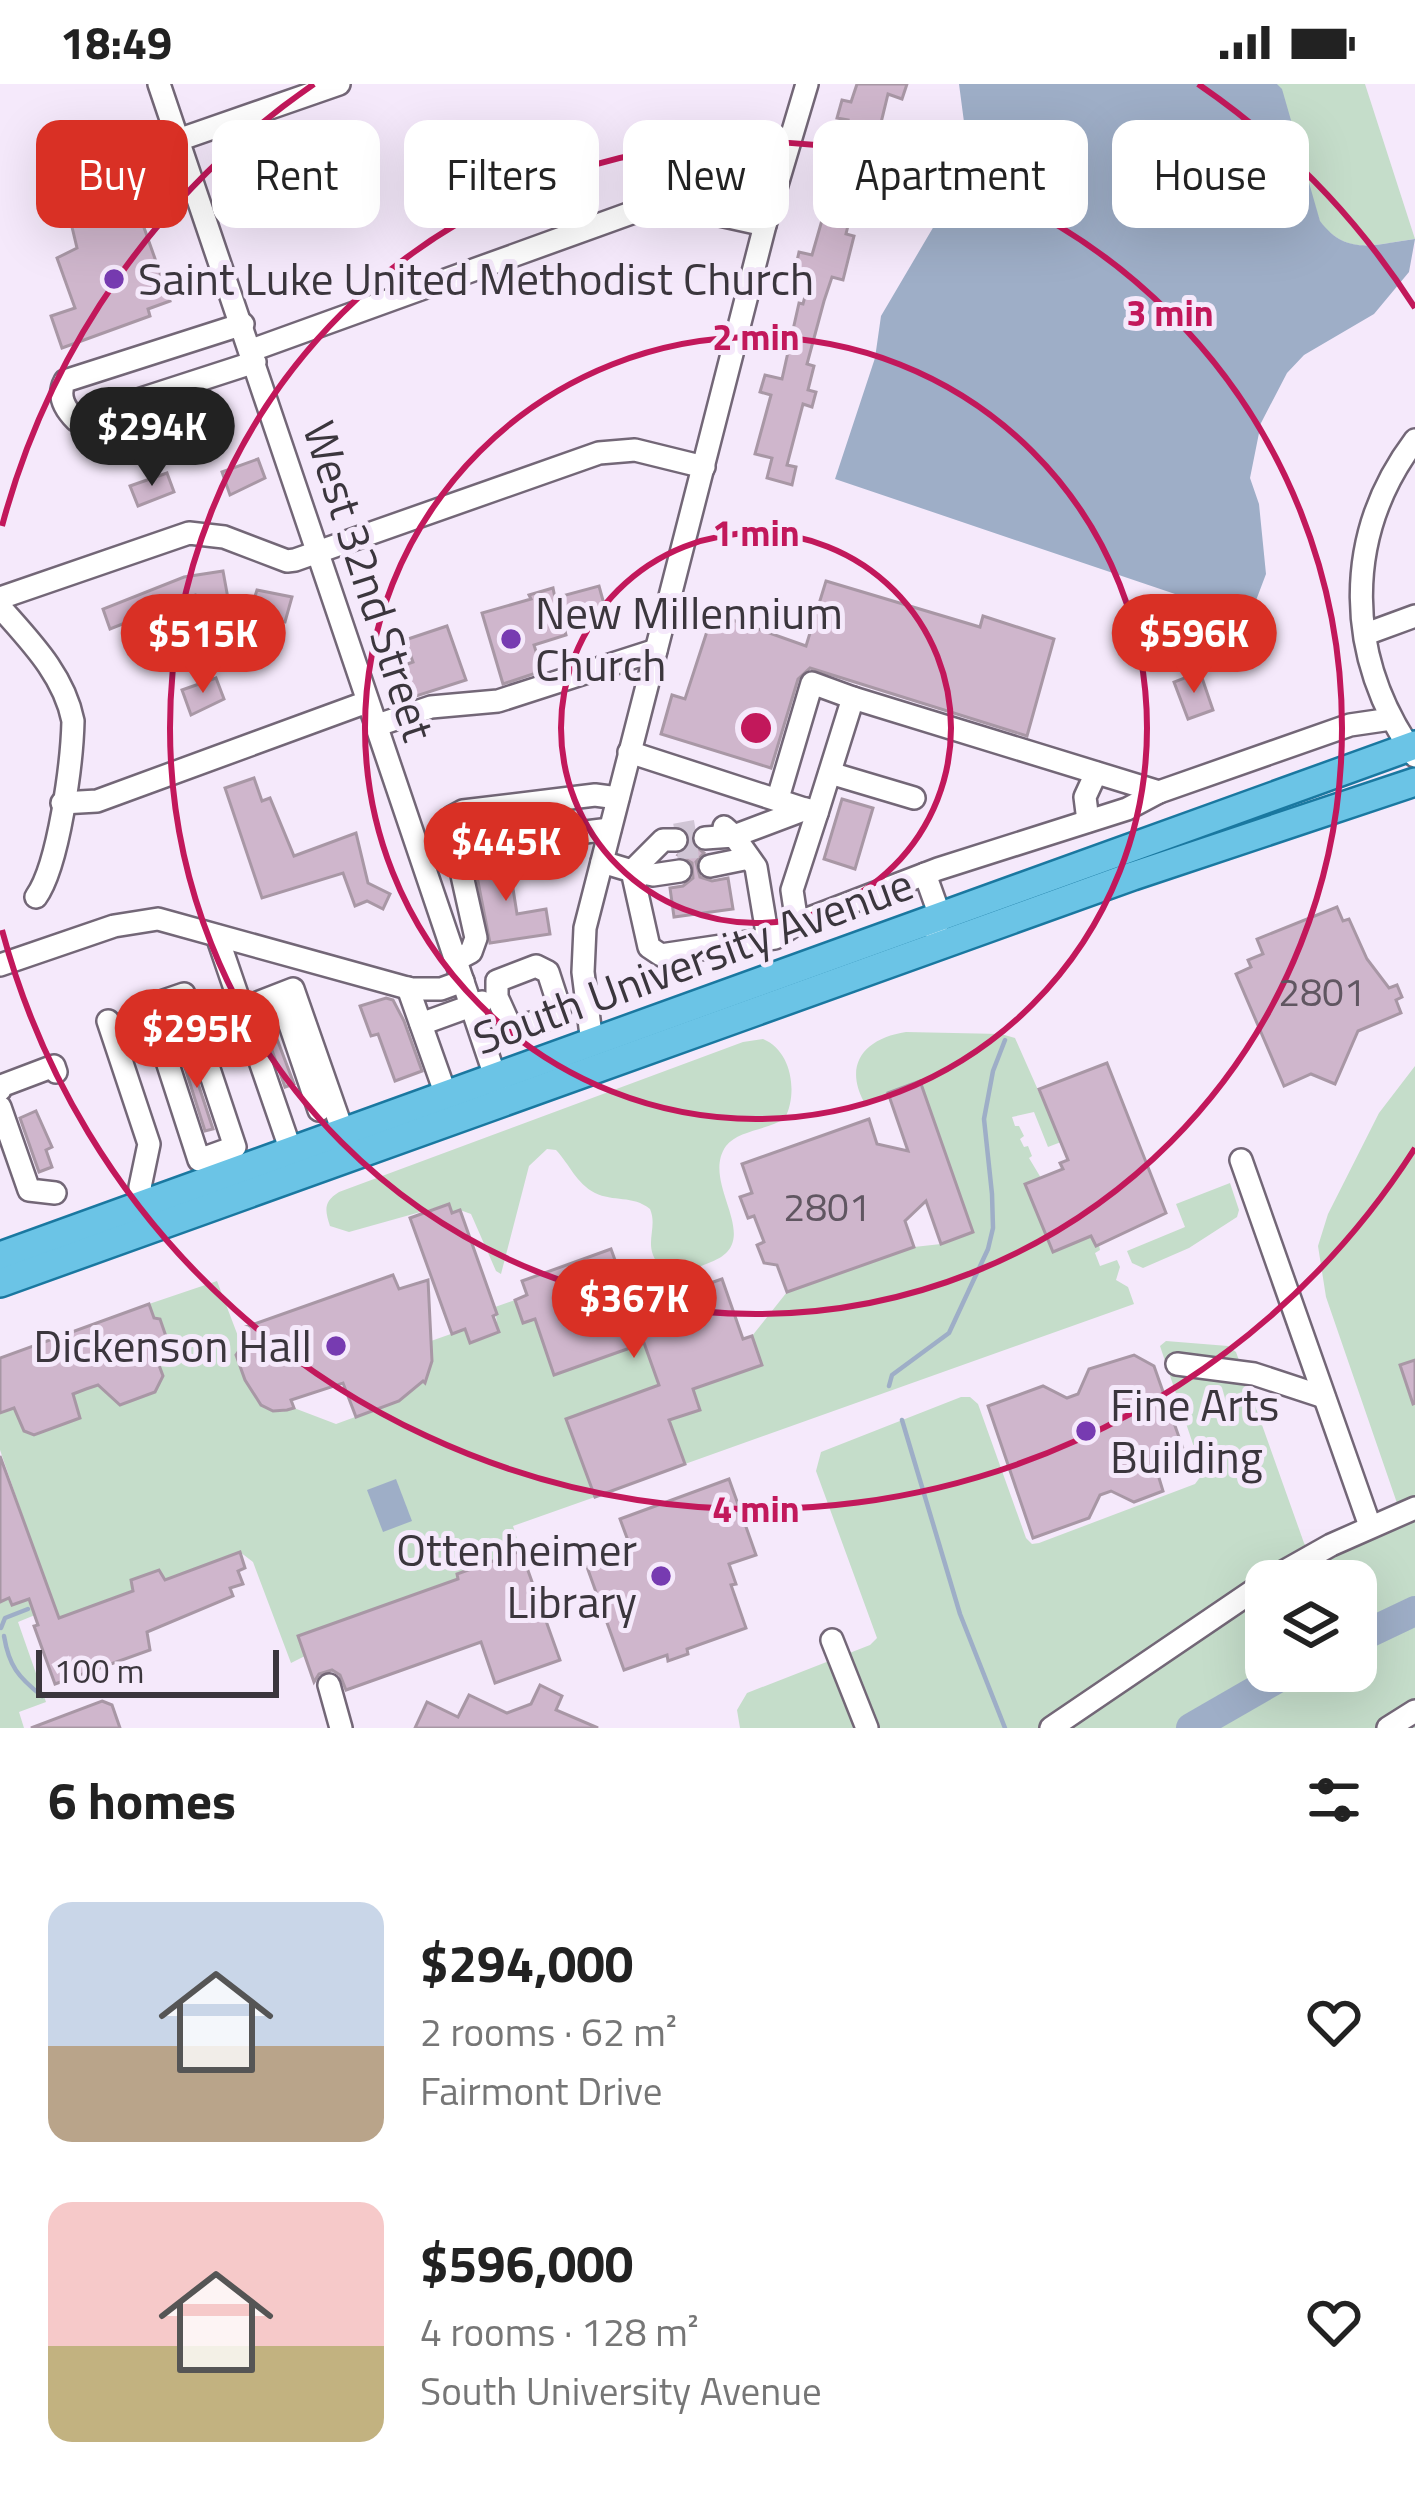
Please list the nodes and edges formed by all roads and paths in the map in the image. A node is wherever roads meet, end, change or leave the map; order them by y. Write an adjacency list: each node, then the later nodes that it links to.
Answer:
1 (159, 84): 4 (street, West 32nd Street)
2 (339, 84): 5 (street)
3 (807, 84): 6 (street)
4 (171, 120)
5 (188, 137)
6 (789, 144)
7 (188, 168): 10 (street, West 32nd Street)
8 (623, 216): 11 (street)
9 (764, 228): 13 (street)
10 (243, 324): 11 (street, West 32nd Street); 11 (street)
11 (253, 356): 14 (street, West 32nd Street)
12 (1415, 440): 17 (street)
13 (704, 467): 14 (street); 18 (street)
14 (320, 553): 15 (street); 20 (street, West 32nd Street)
15 (0, 602): 32 (street)
16 (1415, 616): 17 (street)
17 (1366, 634): 21 (street)
18 (656, 650): 22 (street); 24 (street)
19 (853, 698): 25 (street); 26 (street); 31 (street)
20 (367, 702): 22 (street, West 32nd Street); 32 (street)
21 (1391, 718): 23 (street); 28 (street)
22 (375, 725): 50 (street, West 32nd Street)
23 (1413, 749): 42 (main road, South University Avenue)
24 (629, 752): 29 (street); 31 (street)
25 (1096, 772): 28 (street); 34 (street)
26 (830, 773): 30 (street); 33 (street)
27 (1415, 782): 44 (main road, South University Avenue)
28 (1159, 791): 34 (street)
29 (618, 798): 35 (street); 36 (street)
30 (914, 798)
31 (778, 799): 33 (street)
32 (62, 803): 41 (street)
33 (811, 811): 37 (street); 43 (street)
34 (1088, 821): 40 (street)
35 (610, 830): 36 (street); 38 (street)
36 (454, 844): 50 (street)
37 (740, 847): 37 (street); 46 (street)
38 (602, 862): 39 (street); 51 (street)
39 (632, 871): 39 (street); 46 (street)
40 (925, 874): 42 (street); 43 (street)
41 (36, 897)
42 (940, 916): 44 (street); 48 (street); 61 (main road, South University Avenue)
43 (797, 923): 46 (street)
44 (995, 926): 48 (main road, South University Avenue)
45 (217, 936): 47 (street); 49 (street); 58 (street)
46 (768, 940)
47 (282, 954): 52 (street); 54 (street)
48 (904, 959): 64 (main road, South University Avenue)
49 (0, 965)
50 (460, 970): 52 (street); 56 (street, West 32nd Street)
51 (584, 977): 53 (street); 61 (street)
52 (408, 988): 60 (street)
53 (555, 988): 55 (street); 55 (street)
54 (293, 989): 58 (street); 66 (street)
55 (497, 997): 56 (street)
56 (472, 1006): 60 (street); 64 (street, West 32nd Street)
57 (141, 1009): 72 (street)
58 (242, 1009): 68 (street)
59 (108, 1021): 74 (street)
60 (421, 1024): 65 (street)
61 (592, 1043): 64 (main road, South University Avenue)
62 (56, 1072): 63 (street)
63 (0, 1090)
64 (500, 1090): 65 (main road, South University Avenue); 76 (main road, South University Avenue)
65 (446, 1095): 69 (main road, South University Avenue)
66 (324, 1102): 68 (street); 69 (street)
67 (0, 1107): 73 (street)
68 (280, 1119): 70 (street)
69 (343, 1132): 70 (main road, South University Avenue)
70 (291, 1151): 72 (main road, South University Avenue)
71 (1240, 1160): 78 (street)
72 (199, 1172): 72 (street); 74 (main road, South University Avenue)
73 (55, 1193)
74 (146, 1204): 75 (main road, South University Avenue)
75 (0, 1256)
76 (0, 1282)
77 (1177, 1364): 78 (street)
78 (1324, 1397): 80 (street)
79 (1415, 1508): 80 (street)
80 (1370, 1526): 81 (street)
81 (1306, 1560)
82 (1245, 1595): 88 (street)
83 (832, 1640): 87 (street)
84 (329, 1685): 86 (street)
85 (1415, 1711): 89 (street)
86 (341, 1728)
87 (867, 1728)
88 (1051, 1728)
89 (1388, 1728)

